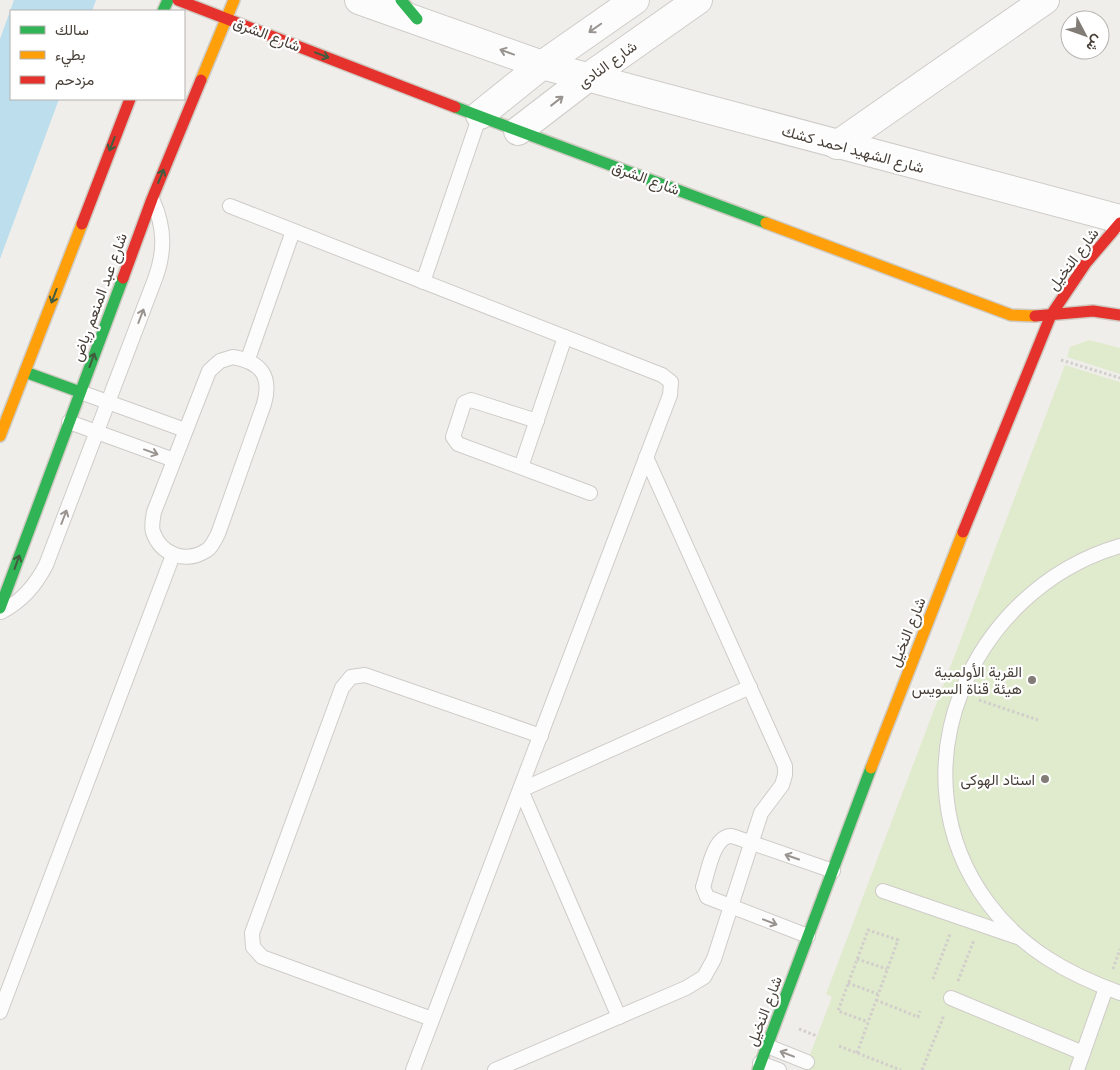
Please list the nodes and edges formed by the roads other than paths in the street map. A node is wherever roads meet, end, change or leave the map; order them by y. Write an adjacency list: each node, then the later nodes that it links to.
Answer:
1 (178, 0): 8 (main road, شارع الشرق)
2 (234, 0): 8 (main road, شارع عبد المنعم رياض)
3 (359, 0): 7 (street)
4 (635, 0): 9 (street, one-way to 9)
5 (698, 0): 10 (street, شارع النادى)
6 (1044, 0): 14 (street)
7 (409, 10): 9 (street, one-way to 7)
8 (226, 18): 12 (main road, شارع الشرق, one-way to 12); 15 (main road, شارع عبد المنعم رياض, one-way to 8)
9 (542, 65): 10 (street); 12 (street)
10 (587, 78): 13 (street, شارع النادى, one-way to 10); 14 (street, شارع الشهيد احمد كشك)
11 (130, 100): 24 (main road, one-way to 24)
12 (480, 115): 13 (main road, شارع الشرق); 19 (lane)
13 (518, 131): 20 (main road, شارع الشرق)
14 (837, 145): 17 (street, شارع الشهيد احمد كشك)
15 (152, 199): 25 (main road, شارع عبد المنعم رياض, one-way to 15); 26 (lane, one-way to 15)
16 (230, 206): 18 (lane)
17 (1120, 221): 20 (main road, شارع النخيل)
18 (293, 230): 19 (lane); 23 (lane)
19 (423, 282): 22 (lane)
20 (1050, 315): 21 (main road, شارع الشرق); 44 (main road, شارع النخيل)
21 (1120, 315)
22 (565, 337): 27 (lane); 32 (lane)
23 (248, 359): 29 (lane); 37 (lane)
24 (25, 372): 25 (main road); 31 (main road)
25 (80, 392): 26 (lane); 28 (main road, شارع عبد المنعم رياض)
26 (108, 402): 29 (lane); 30 (lane)
27 (537, 421): 34 (lane); 34 (lane)
28 (69, 422): 30 (lane); 38 (main road, شارع عبد المنعم رياض, one-way to 28)
29 (186, 430): 33 (lane)
30 (97, 432): 33 (lane, one-way to 33); 39 (lane, one-way to 30)
31 (0, 436)
32 (646, 457): 40 (lane); 41 (lane)
33 (174, 460): 37 (lane)
34 (521, 468): 35 (lane)
35 (590, 493)
36 (1120, 546): 48 (lane)
37 (173, 555): 52 (lane)
38 (0, 608)
39 (0, 612)
40 (750, 687): 42 (lane); 43 (lane)
41 (541, 736): 42 (lane); 54 (lane)
42 (521, 790): 53 (lane); 54 (lane)
43 (752, 843): 44 (lane, one-way to 43); 46 (lane); 46 (lane)
44 (833, 871): 47 (main road, شارع النخيل)
45 (884, 891): 48 (lane)
46 (731, 907): 47 (lane, one-way to 47); 53 (lane)
47 (808, 936): 55 (main road, شارع النخيل)
48 (1020, 938): 49 (lane)
49 (1106, 988): 50 (lane); 56 (lane)
50 (1120, 993)
51 (951, 998): 56 (lane)
52 (0, 1012)
53 (619, 1018): 60 (lane)
54 (432, 1019): 59 (lane)
55 (767, 1046): 57 (lane, one-way to 55); 58 (main road, شارع النخيل)
56 (1083, 1053): 62 (lane)
57 (807, 1062)
58 (759, 1067): 61 (lane)
59 (413, 1070)
60 (496, 1070)
61 (779, 1070)
62 (1077, 1070)

